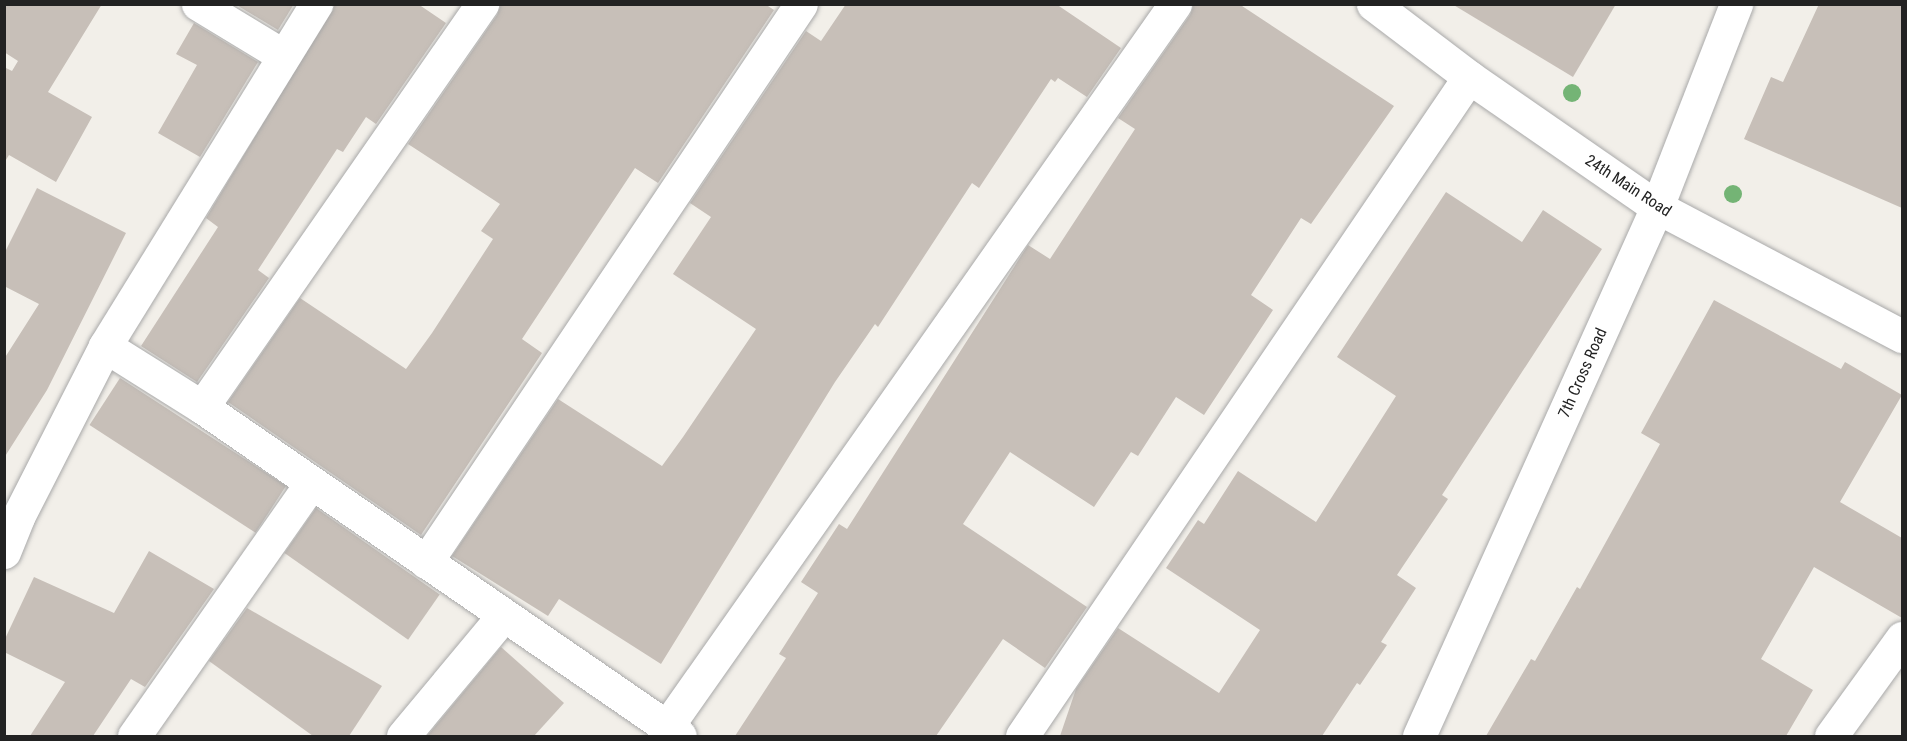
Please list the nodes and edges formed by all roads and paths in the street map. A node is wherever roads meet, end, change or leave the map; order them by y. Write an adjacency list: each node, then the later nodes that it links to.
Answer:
1 (198, 4): 8 (street)
2 (316, 4): 8 (street)
3 (482, 4): 13 (street)
4 (801, 4): 17 (street)
5 (1175, 4): 20 (street)
6 (1373, 4): 9 (street, 24th Main Road)
7 (1736, 4): 10 (street, 7th Cross Road)
8 (284, 56): 12 (street)
9 (1469, 78): 10 (street, 24th Main Road); 23 (street)
10 (1657, 207): 11 (street, 24th Main Road); 24 (street, 7th Cross Road)
11 (1902, 336)
12 (105, 346): 13 (street); 15 (street)
13 (202, 407): 14 (street)
14 (311, 483): 17 (street); 21 (street)
15 (11, 511): 16 (street)
16 (4, 552)
17 (426, 562): 18 (street)
18 (502, 616): 20 (street); 22 (street)
19 (1902, 638): 25 (street)
20 (673, 732)
21 (134, 736)
22 (403, 736)
23 (1022, 736)
24 (1419, 736)
25 (1831, 736)

